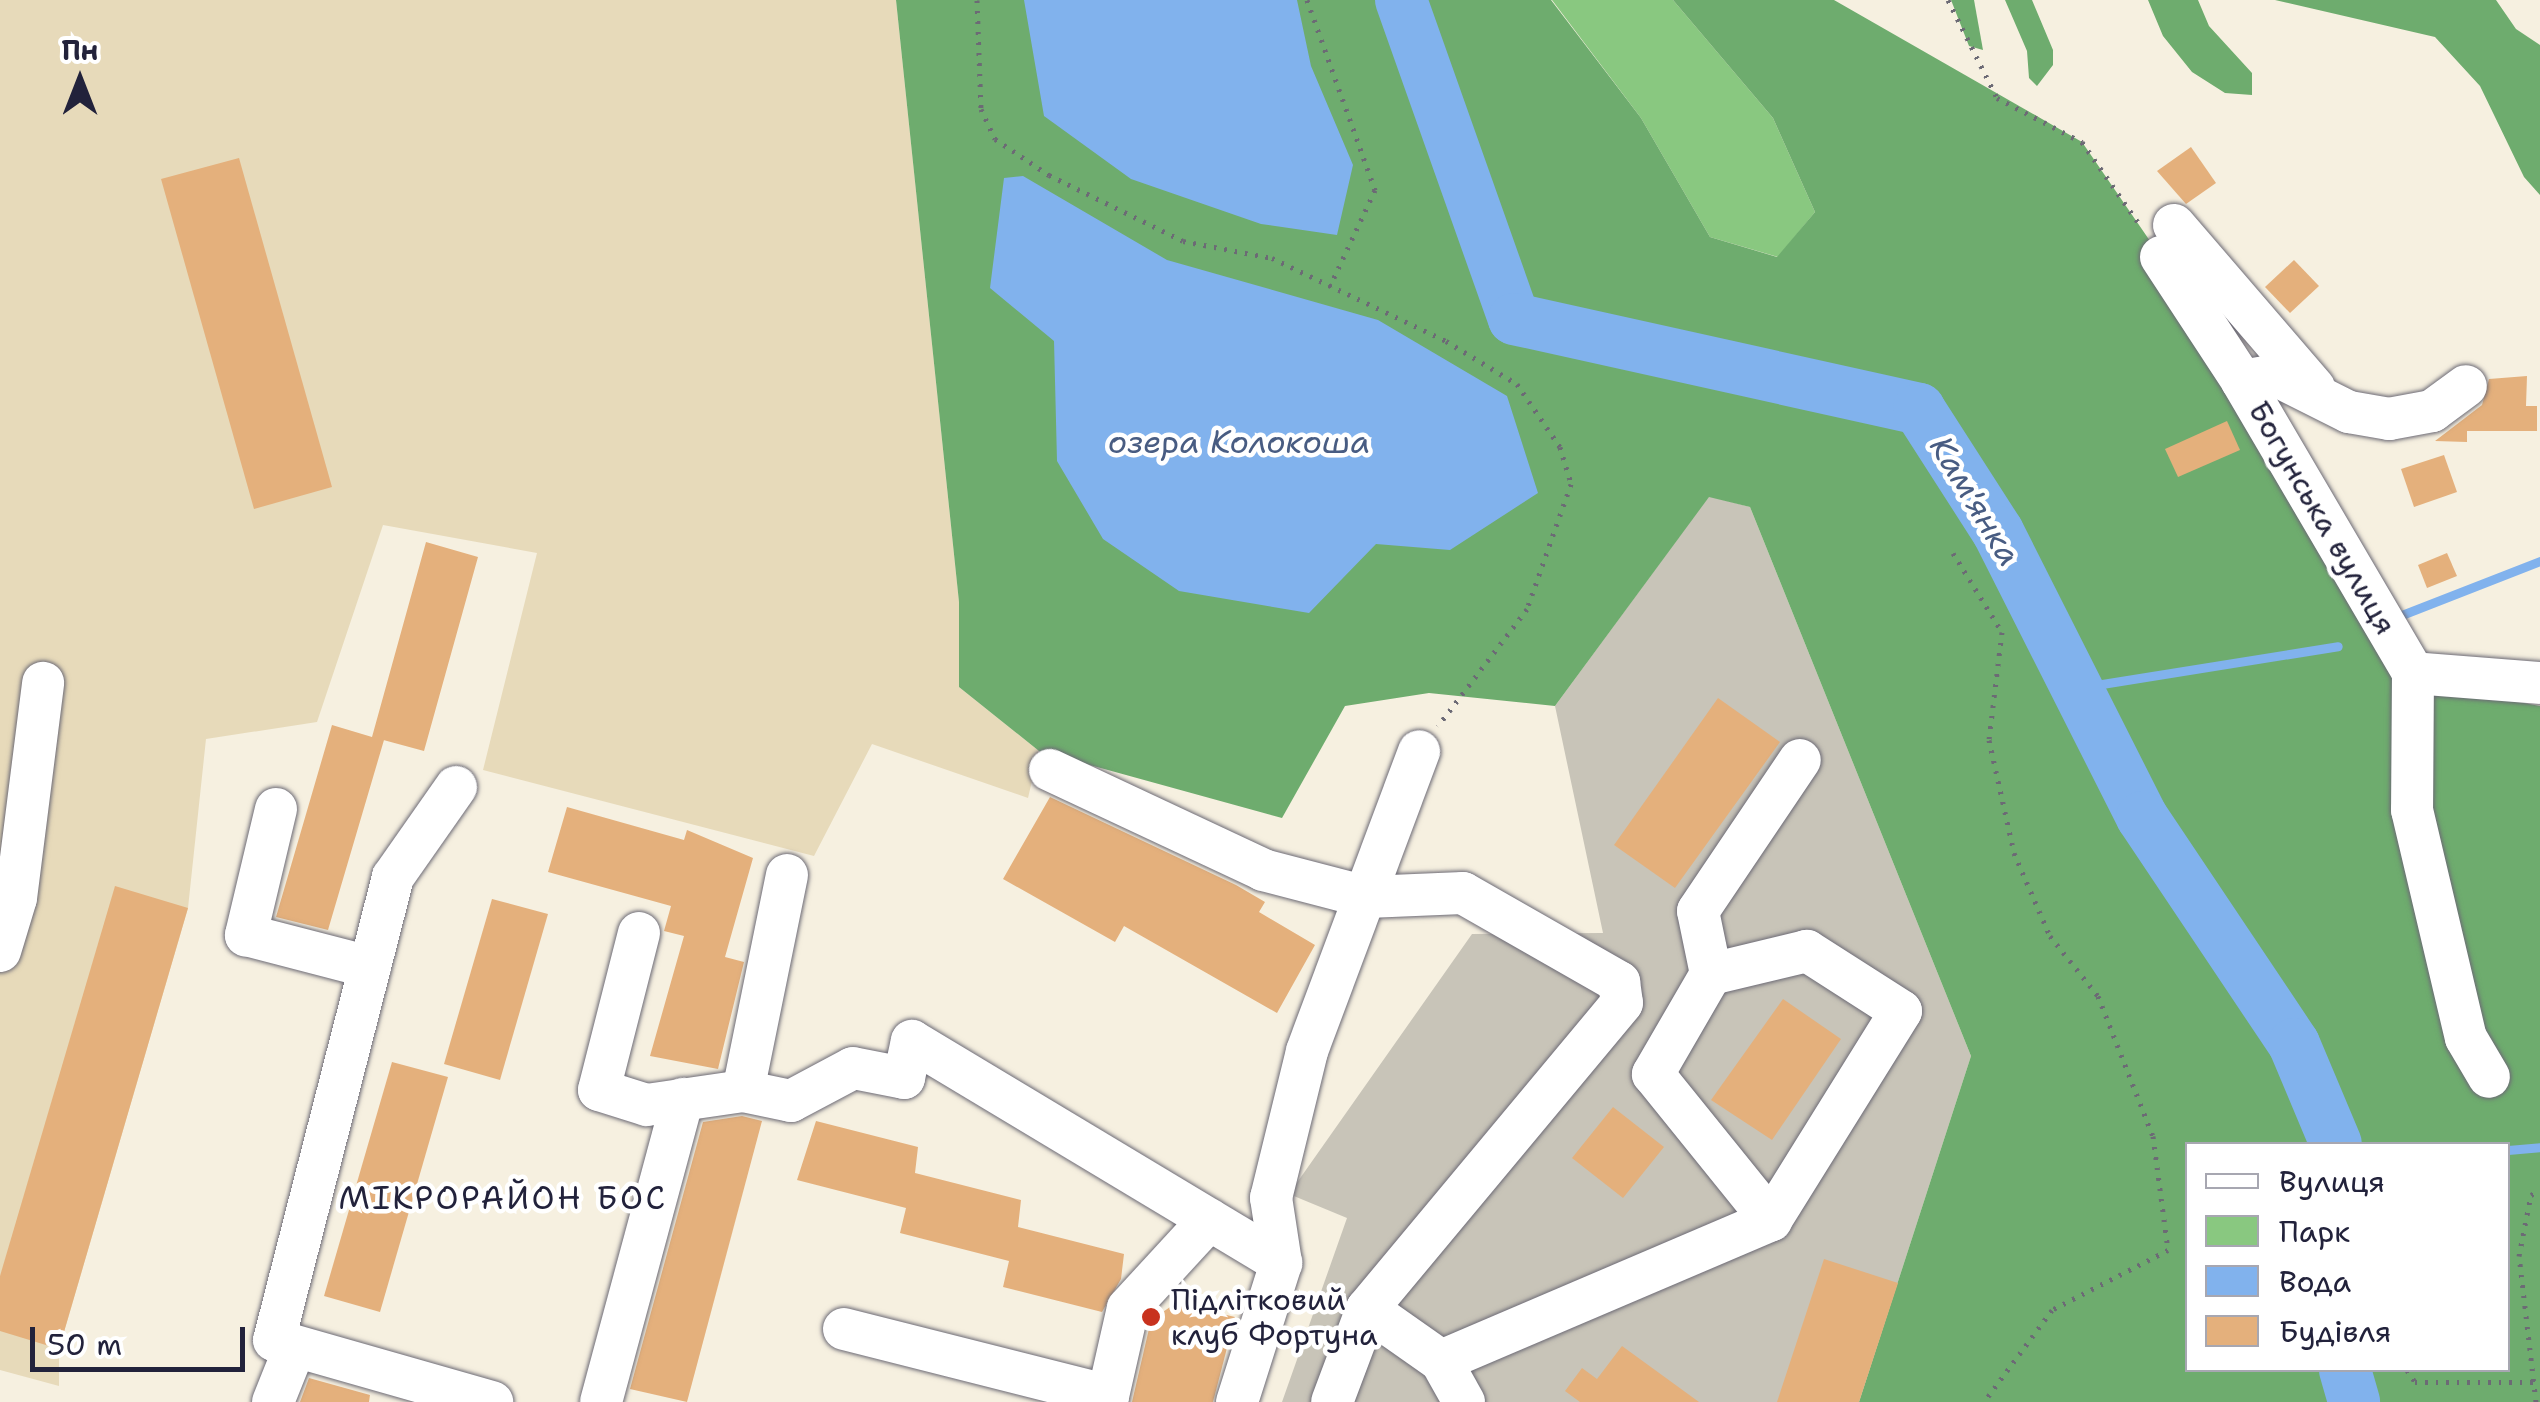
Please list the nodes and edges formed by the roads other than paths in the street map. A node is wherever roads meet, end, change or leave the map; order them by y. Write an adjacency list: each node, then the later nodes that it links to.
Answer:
1 (2242, 381): 3 (street); 3 (street, Богунська вулиця); 4 (street, Богунська вулиця)
2 (2466, 386): 3 (street)
3 (2318, 392)
4 (2413, 673): 6 (street); 18 (street)
5 (43, 683): 15 (street)
6 (2540, 683)
7 (1419, 751): 13 (street)
8 (1800, 760): 17 (street)
9 (1050, 770): 13 (street)
10 (456, 787): 16 (street)
11 (276, 809): 16 (street)
12 (787, 875): 19 (street)
13 (1366, 897): 23 (street); 24 (street)
14 (639, 933): 20 (street)
15 (0, 951)
16 (370, 968): 26 (street)
17 (1711, 974): 22 (street); 22 (street)
18 (2489, 1077)
19 (744, 1091): 20 (street); 21 (street)
20 (683, 1100): 31 (street)
21 (1209, 1220): 23 (street); 28 (street)
22 (1771, 1220): 27 (street)
23 (1281, 1262): 32 (street)
24 (1367, 1309): 27 (street); 33 (street)
25 (844, 1330): 28 (street)
26 (295, 1347): 29 (street); 30 (street)
27 (1441, 1360): 34 (street)
28 (1108, 1399)
29 (273, 1402)
30 (492, 1402)
31 (602, 1402)
32 (1237, 1402)
33 (1332, 1402)
34 (1464, 1402)

